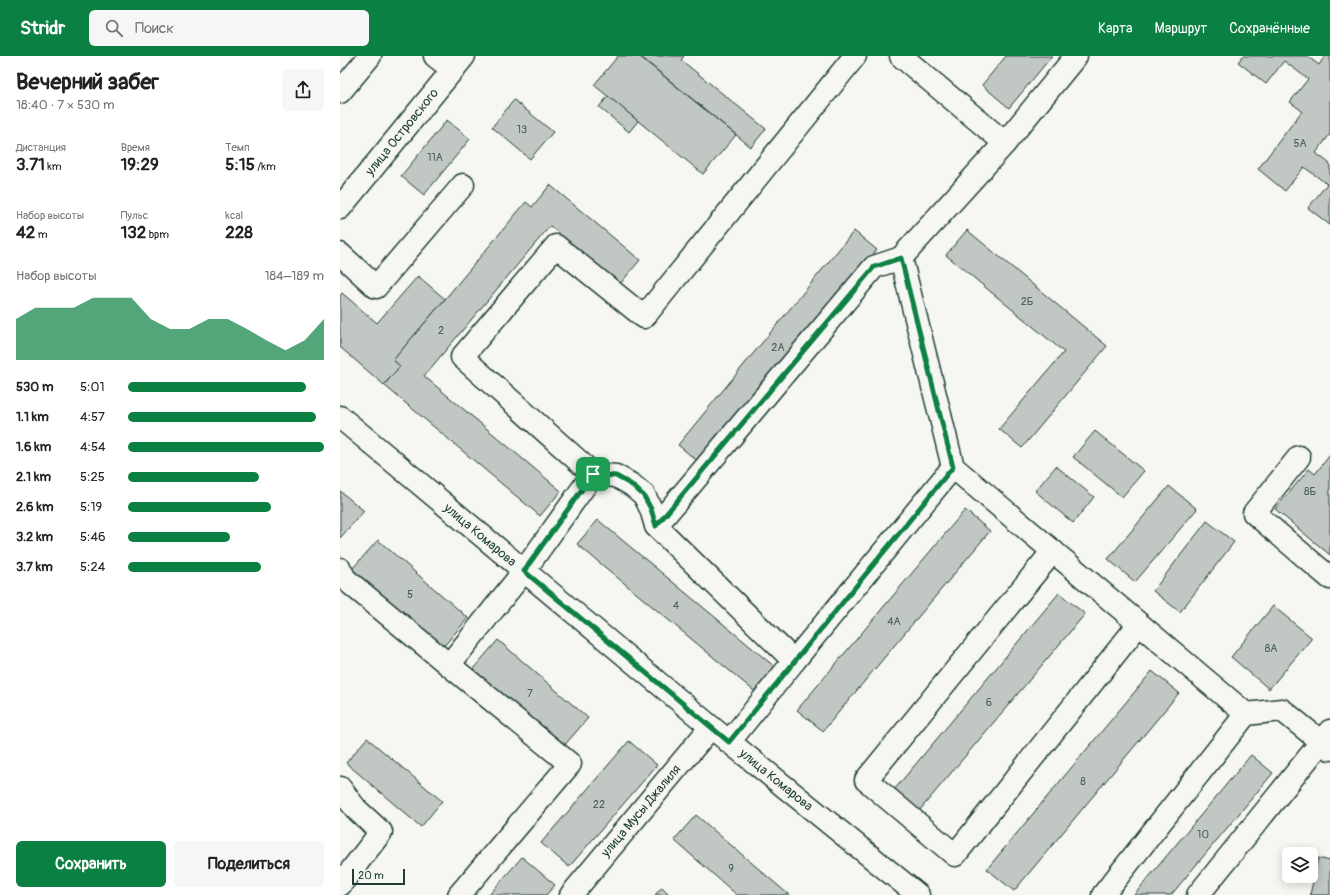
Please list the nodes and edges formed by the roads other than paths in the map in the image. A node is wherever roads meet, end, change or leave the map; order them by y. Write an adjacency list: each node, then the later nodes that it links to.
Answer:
1 (370, 56): 7 (street)
2 (435, 56): 6 (street)
3 (856, 56): 16 (street)
4 (901, 56): 8 (street)
5 (1076, 56): 8 (street)
6 (458, 63): 10 (street, улица Островского)
7 (340, 92)
8 (1004, 143): 12 (street)
9 (463, 185): 11 (street)
10 (340, 208)
11 (340, 254)
12 (901, 258): 15 (street); 17 (street)
13 (340, 418): 20 (street, улица Комарова)
14 (1298, 457): 21 (street)
15 (953, 467): 18 (street); 23 (street)
16 (593, 474): 17 (street); 20 (street)
17 (656, 526): 23 (street)
18 (1053, 551): 22 (street); 22 (street)
19 (340, 569): 24 (street)
20 (524, 571): 24 (street); 26 (street, улица Комарова)
21 (1330, 578)
22 (1139, 624): 25 (street)
23 (794, 661): 28 (street)
24 (448, 665): 31 (street)
25 (1246, 714): 27 (street); 34 (street)
26 (711, 727): 28 (street, улица Комарова); 32 (street, улица Мусы Джалиля)
27 (1327, 741): 35 (street)
28 (729, 742): 33 (street, улица Комарова)
29 (340, 788): 30 (street)
30 (340, 885)
31 (459, 895)
32 (571, 895)
33 (918, 895)
34 (1103, 895)
35 (1198, 895)

